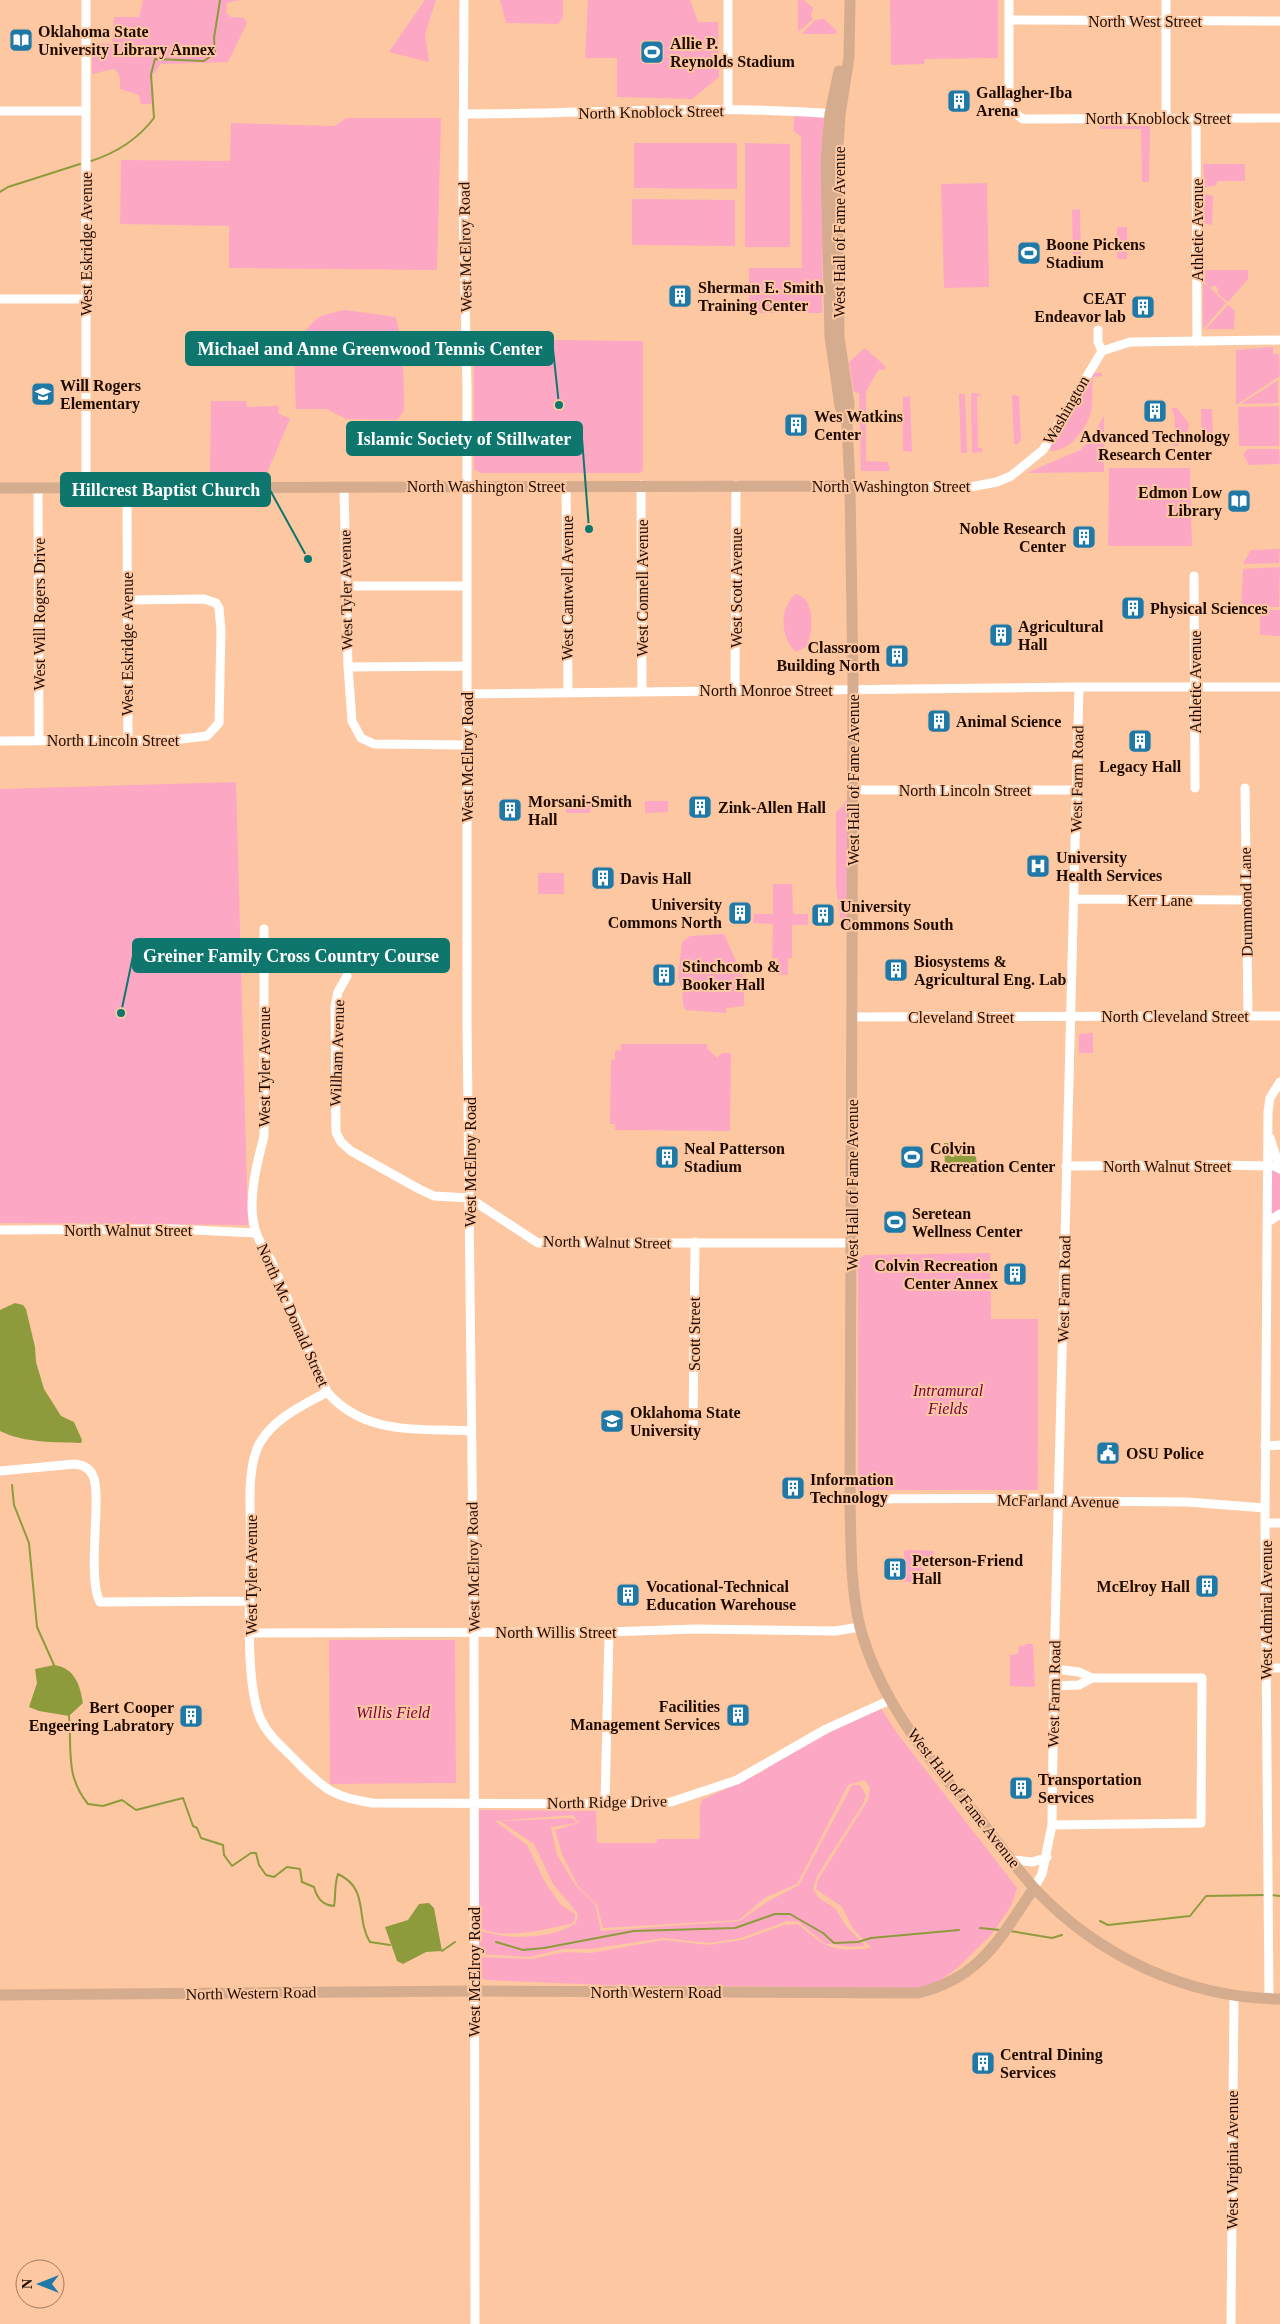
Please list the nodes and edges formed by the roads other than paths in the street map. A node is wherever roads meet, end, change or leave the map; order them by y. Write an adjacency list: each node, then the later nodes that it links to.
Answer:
1 (86, 0): 12 (street, West Eskridge Avenue)
2 (464, 0): 13 (street, West McElroy Road)
3 (728, 0): 10 (street)
4 (850, 0): 14 (main road, West Hall of Fame Avenue)
5 (1009, 0): 7 (street)
6 (1166, 0): 8 (street)
7 (1009, 20): 8 (street, North West Street); 15 (street, North Knoblock Street)
8 (1166, 21): 9 (street, North West Street); 15 (street)
9 (1280, 21)
10 (728, 110): 13 (street, North Knoblock Street); 14 (street, North Knoblock Street)
11 (0, 111): 12 (street)
12 (86, 111): 19 (street, West Eskridge Avenue)
13 (463, 112): 29 (street, West McElroy Road)
14 (835, 114): 30 (main road, West Hall of Fame Avenue)
15 (1166, 118): 16 (street, North Knoblock Street)
16 (1196, 118): 17 (street, North Knoblock Street); 22 (street, Athletic Avenue)
17 (1280, 118)
18 (0, 299): 19 (street)
19 (86, 299): 34 (street, West Eskridge Avenue)
20 (1098, 330): 23 (street)
21 (1280, 340): 22 (street)
22 (1196, 342): 23 (street)
23 (1102, 351): 24 (street, Washington)
24 (1026, 466): 30 (street, North Washington Street)
25 (566, 485): 26 (main road, North Washington Street); 29 (main road, North Washington Street); 47 (street, West Cantwell Avenue)
26 (641, 485): 27 (main road, North Washington Street); 45 (street, West Connell Avenue)
27 (736, 485): 30 (main road, North Washington Street); 46 (street, West Scott Avenue)
28 (344, 486): 29 (main road, North Washington Street); 33 (main road, North Washington Street); 36 (street, West Tyler Avenue)
29 (466, 486): 37 (street, West McElroy Road)
30 (850, 486): 44 (main road, West Hall of Fame Avenue)
31 (0, 488): 32 (main road, North Washington Street)
32 (38, 488): 34 (main road, North Washington Street); 51 (street, West Will Rogers Drive)
33 (127, 488): 34 (main road, North Washington Street); 38 (street, West Eskridge Avenue)
34 (86, 489)
35 (1194, 576): 43 (street, Athletic Avenue)
36 (347, 586): 37 (street); 40 (street, West Tyler Avenue)
37 (466, 586): 39 (street, West McElroy Road)
38 (127, 600): 49 (street, West Eskridge Avenue); 49 (street, North Lincoln Street)
39 (466, 666): 40 (street); 48 (street, West McElroy Road)
40 (348, 667): 52 (street, West Tyler Avenue)
41 (1078, 687): 43 (street, North Monroe Street); 44 (street, North Monroe Street); 56 (street, West Farm Road)
42 (1280, 687): 43 (street, North Monroe Street)
43 (1195, 688): 53 (street, Athletic Avenue)
44 (853, 690): 46 (street, North Monroe Street); 55 (main road, West Hall of Fame Avenue)
45 (642, 691): 46 (street, North Monroe Street); 47 (street, North Monroe Street)
46 (735, 691)
47 (568, 692): 48 (street, North Monroe Street)
48 (467, 694): 52 (street, West McElroy Road)
49 (128, 740): 51 (street, North Lincoln Street)
50 (0, 741): 51 (street, North Lincoln Street)
51 (39, 741)
52 (468, 745): 71 (street, West McElroy Road)
53 (1195, 788)
54 (1245, 788): 58 (street, Drummond Lane)
55 (853, 790): 56 (street, North Lincoln Street); 64 (main road, West Hall of Fame Avenue)
56 (1077, 790): 57 (street, West Farm Road)
57 (1074, 899): 58 (street, Kerr Lane); 63 (street, West Farm Road)
58 (1246, 900): 61 (street, Drummond Lane)
59 (264, 929): 75 (street, West Tyler Avenue)
60 (347, 976): 67 (street, Willham Avenue)
61 (1248, 1016): 62 (street, North Cleveland Street); 63 (street, North Cleveland Street)
62 (1280, 1016)
63 (1070, 1017): 64 (street, Cleveland Street); 68 (street, West Farm Road)
64 (852, 1018): 77 (main road, West Hall of Fame Avenue)
65 (1280, 1082): 66 (street, West Admiral Avenue)
66 (1268, 1130): 69 (street, West Admiral Avenue); 70 (street)
67 (336, 1132): 71 (street, North Walnut Street)
68 (1066, 1166): 69 (street, North Walnut Street); 84 (street, West Farm Road)
69 (1267, 1166): 70 (street, North Walnut Street); 73 (street, West Admiral Avenue)
70 (1280, 1169)
71 (469, 1198): 76 (street, North Walnut Street); 80 (street, West McElroy Road)
72 (1280, 1214): 73 (street)
73 (1268, 1222): 82 (street, West Admiral Avenue)
74 (0, 1230): 75 (street, North Walnut Street)
75 (256, 1233): 78 (street, North Mc Donald Street)
76 (695, 1242): 77 (street, North Walnut Street); 79 (street, Scott Street)
77 (852, 1243): 85 (main road, West Hall of Fame Avenue)
78 (327, 1392): 80 (street, North Mc Donald Street); 89 (street, West Tyler Avenue)
79 (693, 1427)
80 (471, 1432): 93 (street, West McElroy Road)
81 (1280, 1445): 82 (street)
82 (1265, 1446): 86 (street, West Admiral Avenue)
83 (0, 1471): 89 (street)
84 (1059, 1498): 85 (street, McFarland Avenue); 86 (street, McFarland Avenue); 96 (street, West Farm Road)
85 (850, 1499): 90 (main road, West Hall of Fame Avenue)
86 (1265, 1508): 87 (street, West Admiral Avenue)
87 (1265, 1523): 88 (street); 94 (street, West Admiral Avenue)
88 (1280, 1523)
89 (250, 1601): 92 (street, West Tyler Avenue)
90 (860, 1627): 91 (street, North Willis Street); 99 (main road, West Hall of Fame Avenue)
91 (609, 1632): 93 (street, North Willis Street); 102 (street)
92 (251, 1633): 93 (street, North Willis Street); 100 (street, West Tyler Avenue)
93 (474, 1633): 101 (street, West McElroy Road)
94 (1266, 1668): 95 (street); 110 (street, West Admiral Avenue)
95 (1280, 1668)
96 (1054, 1669): 97 (street); 98 (street, West Farm Road)
97 (1092, 1678): 98 (street); 103 (street)
98 (1054, 1686): 103 (street, West Farm Road)
99 (890, 1700): 102 (street, North Ridge Drive); 105 (main road, West Hall of Fame Avenue)
100 (309, 1774): 101 (street, North Ridge Drive)
101 (474, 1804): 102 (street, North Ridge Drive); 107 (street, West McElroy Road)
102 (605, 1804)
103 (1052, 1825): 104 (street, West Farm Road)
104 (1047, 1857): 105 (street); 106 (street, West Farm Road)
105 (1013, 1860): 106 (main road, West Hall of Fame Avenue)
106 (1034, 1888): 107 (main road, North Western Road); 109 (main road)
107 (474, 1991): 108 (main road, North Western Road); 111 (street, West McElroy Road)
108 (0, 1995)
109 (1234, 1995): 110 (main road); 112 (street, West Virginia Avenue)
110 (1274, 1999)
111 (475, 2324)
112 (1231, 2324)

